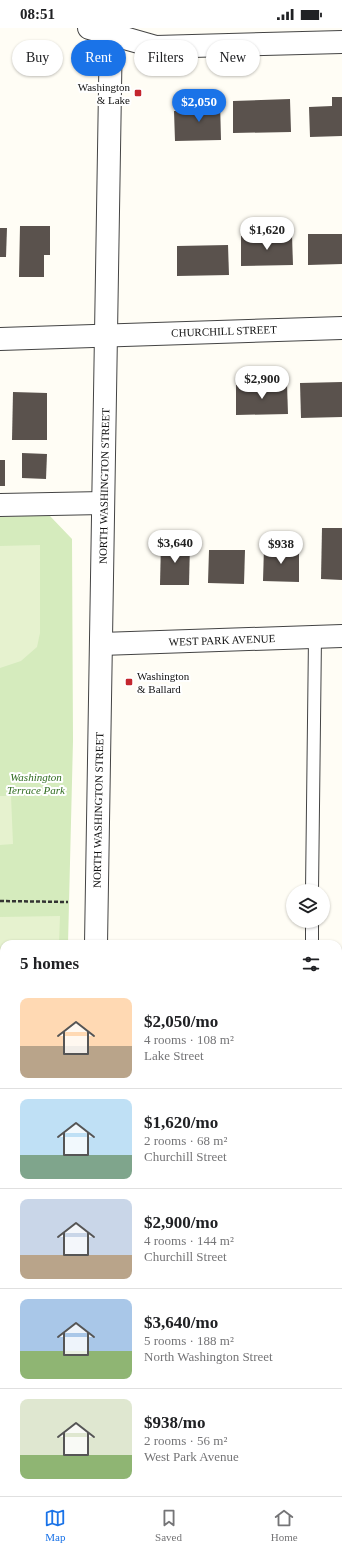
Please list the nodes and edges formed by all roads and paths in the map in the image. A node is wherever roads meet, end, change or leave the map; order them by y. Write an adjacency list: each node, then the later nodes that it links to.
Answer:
1 (89, 28): 2 (street)
2 (111, 31): 3 (street); 5 (street, NORTH WASHINGTON STREET)
3 (342, 42)
4 (342, 328): 5 (street, CHURCHILL STREET)
5 (106, 335): 6 (street, CHURCHILL STREET); 7 (street, NORTH WASHINGTON STREET)
6 (0, 338)
7 (104, 502): 8 (street); 11 (street, NORTH WASHINGTON STREET)
8 (0, 505)
9 (342, 636): 10 (street, WEST PARK AVENUE)
10 (315, 637): 11 (street, WEST PARK AVENUE); 12 (lane)
11 (101, 644): 16 (street, NORTH WASHINGTON STREET)
12 (312, 884)
13 (0, 901): 14 (path)
14 (68, 902)
15 (312, 928): 17 (lane)
16 (96, 940)
17 (312, 940)

